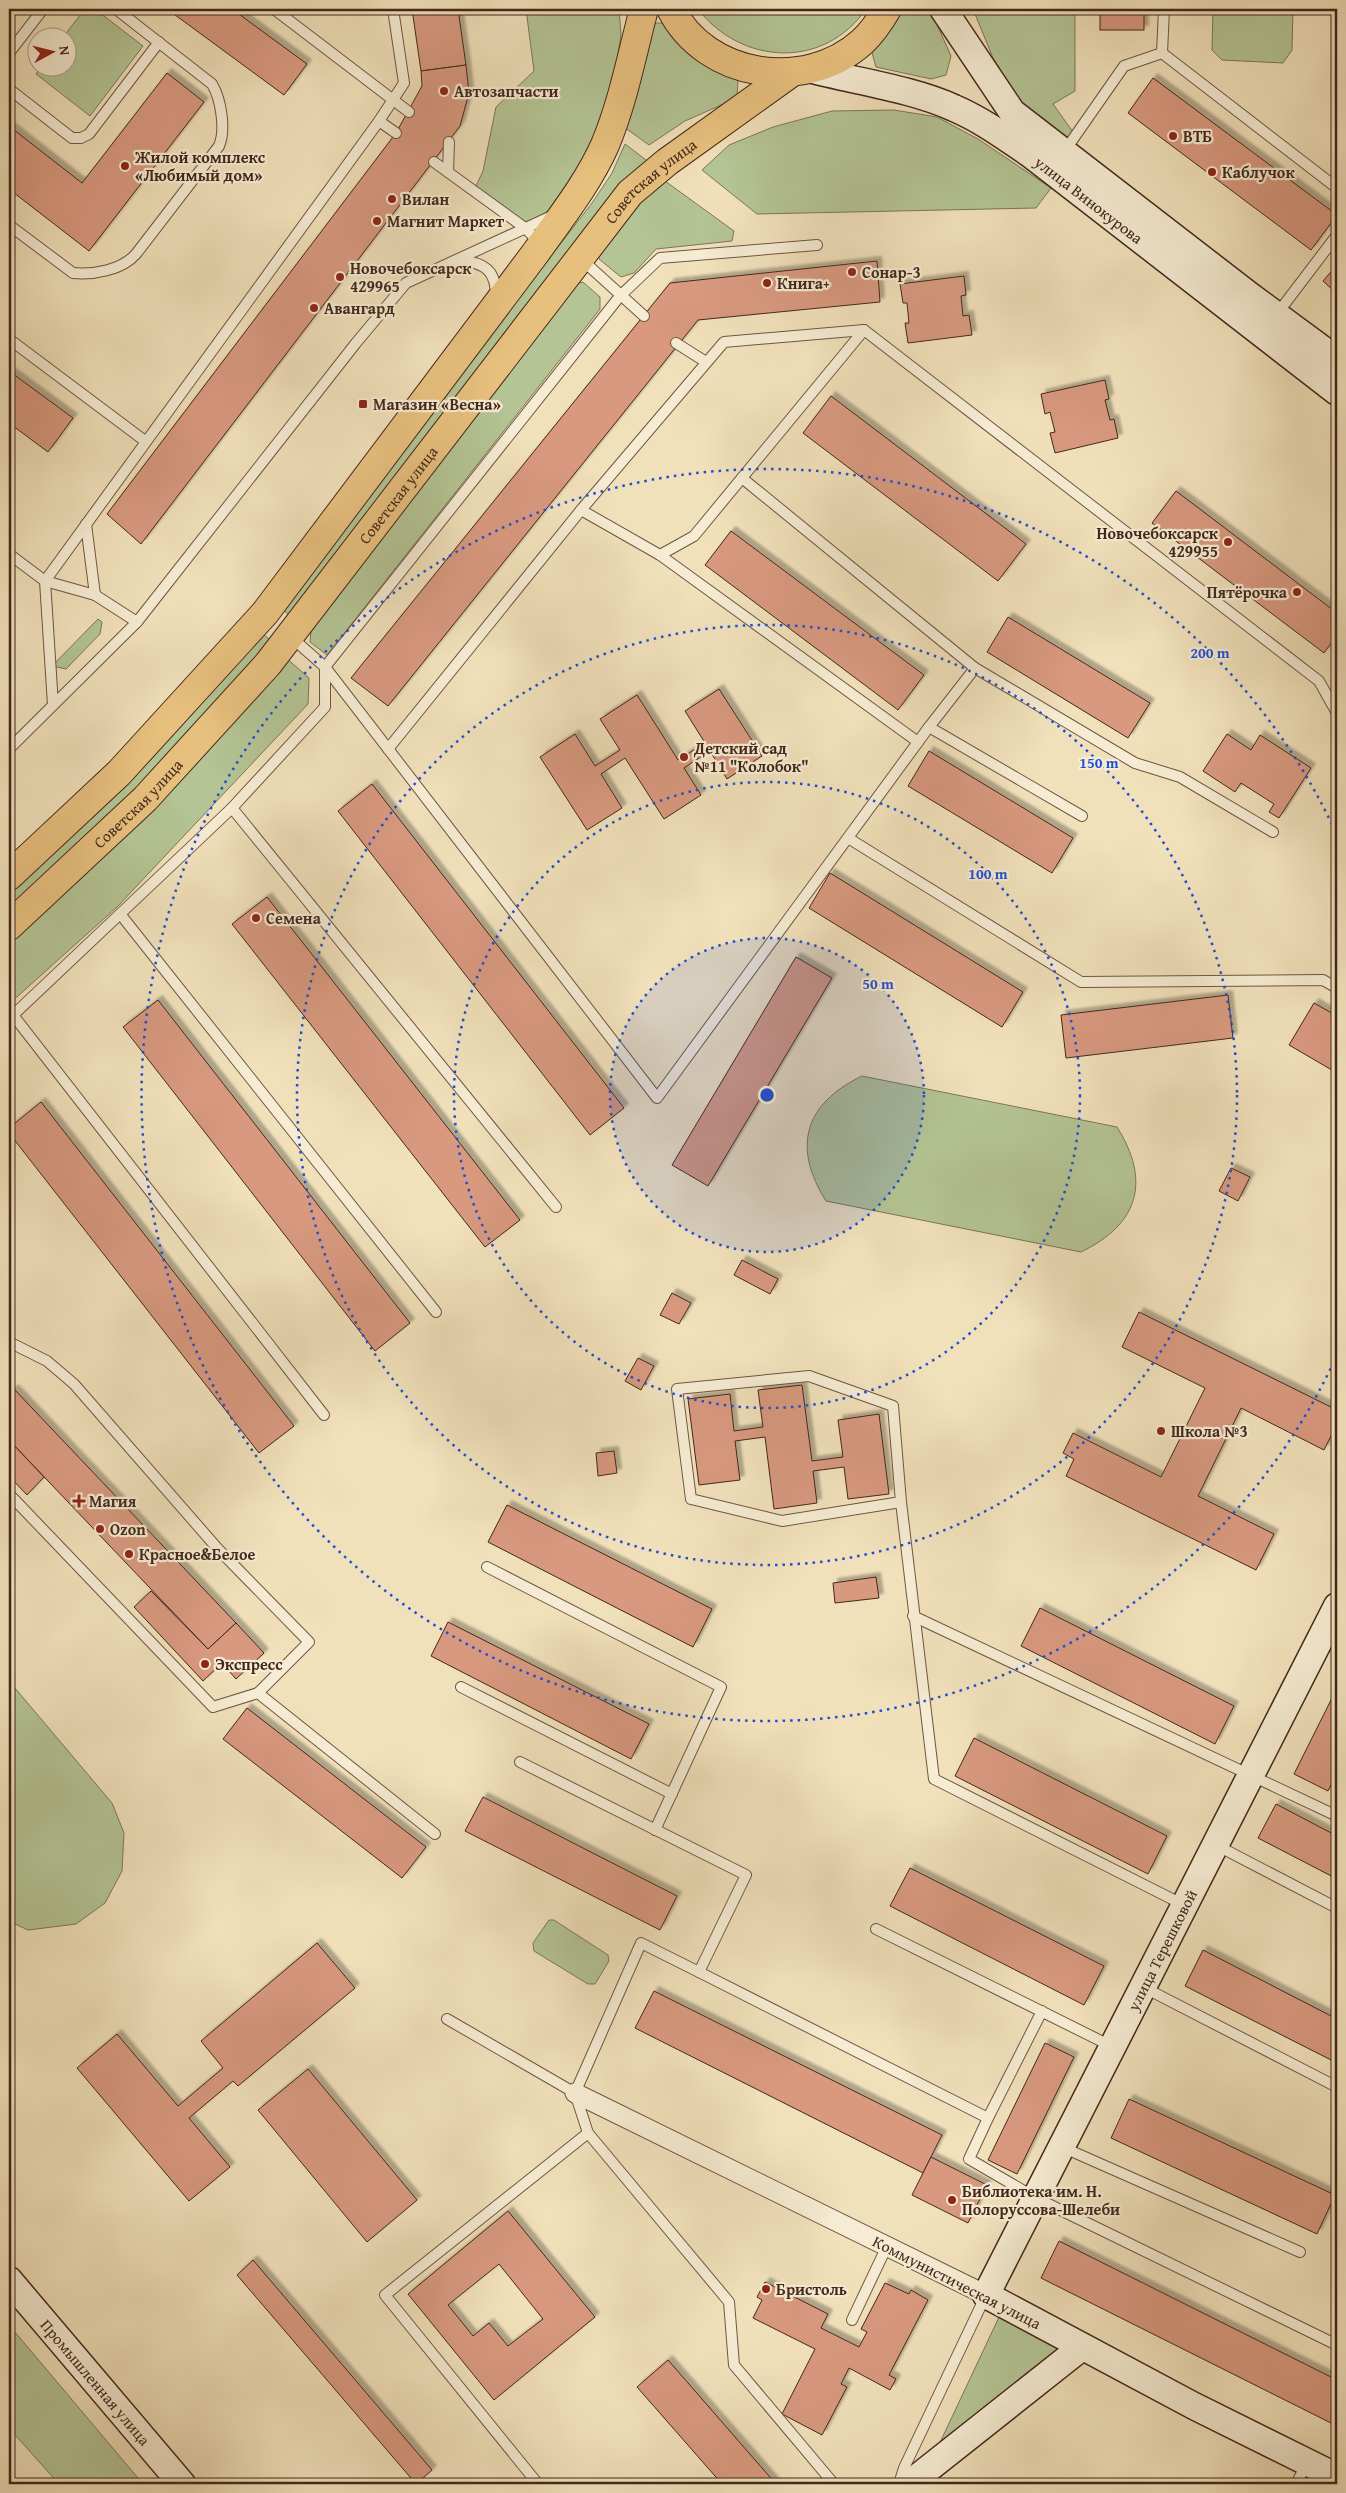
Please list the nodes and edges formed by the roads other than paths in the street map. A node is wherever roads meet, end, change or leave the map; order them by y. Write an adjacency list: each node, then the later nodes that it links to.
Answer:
1 (43, 9): 11 (lane)
2 (116, 9): 10 (lane)
3 (274, 9): 15 (lane)
4 (394, 9): 15 (lane)
5 (644, 9): 26 (main road)
6 (671, 9): 13 (main road)
7 (888, 9): 13 (main road)
8 (943, 9): 20 (street, улица Винокурова)
9 (1164, 9): 12 (lane)
10 (159, 42): 14 (lane); 24 (lane)
11 (9, 53)
12 (1162, 53): 20 (lane); 23 (lane)
13 (800, 71): 28 (main road, Советская улица); 39 (street, улица Винокурова)
14 (9, 89)
15 (394, 100): 16 (lane); 17 (lane)
16 (409, 112)
17 (379, 121): 18 (lane); 40 (lane)
18 (396, 133)
19 (449, 142): 22 (lane)
20 (1062, 153): 32 (street, улица Винокурова)
21 (434, 162): 22 (lane)
22 (448, 172): 26 (lane)
23 (1337, 188)
24 (9, 225)
25 (1337, 236): 32 (lane)
26 (531, 239): 29 (lane); 31 (main road)
27 (817, 245): 30 (lane)
28 (579, 258): 30 (lane); 49 (main road, Советская улица)
29 (461, 259): 31 (lane); 48 (lane)
30 (620, 296): 33 (lane); 50 (lane)
31 (496, 304): 62 (main road)
32 (1276, 315): 37 (street, улица Винокурова)
33 (644, 316)
34 (864, 330): 38 (lane); 41 (lane); 53 (lane)
35 (9, 339): 40 (lane)
36 (676, 344): 38 (lane)
37 (1337, 360)
38 (706, 362): 42 (lane)
39 (1337, 392)
40 (145, 441): 43 (lane)
41 (742, 478): 45 (lane); 51 (lane)
42 (581, 510): 45 (lane); 57 (lane)
43 (86, 524): 46 (lane); 47 (lane)
44 (9, 554): 46 (lane)
45 (660, 555): 55 (lane)
46 (45, 581): 47 (lane); 52 (lane)
47 (95, 595): 48 (lane)
48 (136, 622): 52 (lane)
49 (290, 636): 50 (lane); 64 (main road, Советская улица)
50 (325, 668): 57 (lane); 58 (lane)
51 (975, 668): 54 (lane); 60 (lane)
52 (53, 705): 56 (lane)
53 (1337, 713)
54 (929, 727): 55 (lane); 59 (lane)
55 (918, 742): 61 (lane)
56 (9, 749)
57 (388, 749): 61 (lane)
58 (232, 808): 63 (lane); 67 (lane)
59 (1082, 816)
60 (1273, 832)
61 (848, 838): 65 (lane)
62 (9, 876)
63 (121, 915): 66 (lane); 68 (lane)
64 (9, 926)
65 (1337, 988)
66 (11, 1017): 70 (lane)
67 (556, 1207)
68 (436, 1312)
69 (9, 1342): 77 (lane)
70 (324, 1415)
71 (9, 1494): 77 (lane)
72 (901, 1502): 72 (lane); 75 (lane)
73 (487, 1567): 80 (lane)
74 (1337, 1606): 79 (street, улица Терешковой)
75 (913, 1616): 79 (lane); 85 (lane)
76 (461, 1687): 80 (lane)
77 (258, 1693): 83 (lane)
78 (520, 1762): 82 (lane)
79 (1251, 1774): 81 (lane); 84 (street, улица Терешковой)
80 (672, 1794): 82 (lane)
81 (1337, 1816)
82 (655, 1830): 88 (lane)
83 (435, 1834)
84 (1215, 1845): 85 (street, улица Терешковой); 86 (lane)
85 (1184, 1906): 89 (street, улица Терешковой)
86 (1337, 1908)
87 (876, 1929): 90 (lane)
88 (699, 1972): 94 (lane); 95 (lane)
89 (1143, 1987): 92 (street, улица Терешковой); 93 (lane)
90 (1042, 2011): 92 (lane); 95 (lane)
91 (447, 2019): 94 (lane)
92 (1112, 2047): 97 (street, улица Терешковой)
93 (1337, 2087)
94 (575, 2093): 96 (lane); 99 (street, Коммунистическая улица)
95 (988, 2118): 98 (lane)
96 (588, 2134): 110 (lane); 111 (lane)
97 (1062, 2147): 98 (street, улица Терешковой); 100 (lane)
98 (1036, 2198): 102 (street, улица Терешковой); 104 (lane)
99 (887, 2246): 102 (street, Коммунистическая улица); 103 (lane)
100 (1300, 2252)
101 (9, 2280): 109 (street, Промышленная улица)
102 (986, 2295): 105 (street, Коммунистическая улица); 108 (lane)
103 (852, 2320)
104 (1337, 2346)
105 (1082, 2347): 106 (street, Коммунистическая улица); 108 (street)
106 (1302, 2473): 107 (street, Коммунистическая улица)
107 (1337, 2477)
108 (917, 2482)
109 (182, 2484)
110 (538, 2484)
111 (834, 2484)

